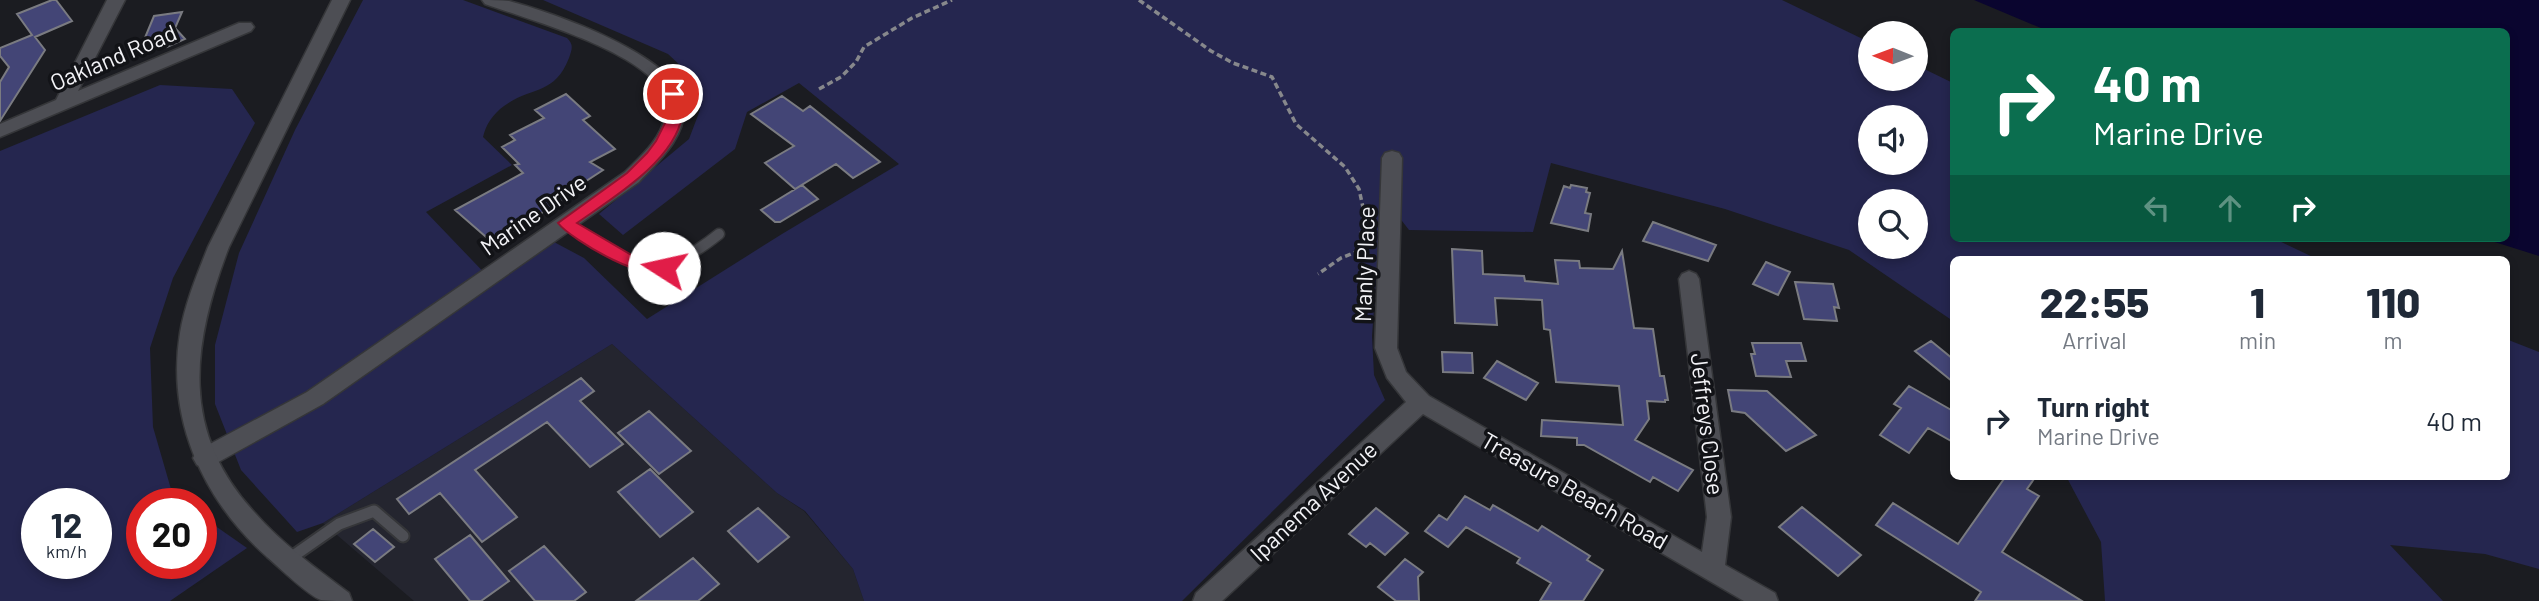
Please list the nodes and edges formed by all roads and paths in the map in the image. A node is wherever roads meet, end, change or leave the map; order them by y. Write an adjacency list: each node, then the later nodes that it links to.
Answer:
1 (116, 0): 8 (street)
2 (341, 0): 17 (street)
3 (491, 0): 11 (street, Marine Drive)
4 (952, 0): 7 (path)
5 (1139, 0): 13 (path)
6 (245, 27): 8 (street, Oakland Road)
7 (819, 89)
8 (64, 104): 9 (street, Oakland Road)
9 (0, 131)
10 (1392, 158): 15 (street, Manly Place)
11 (566, 223): 12 (lane); 17 (street, Marine Drive)
12 (719, 234)
13 (1318, 274)
14 (1689, 279): 20 (street, Jeffreys Close)
15 (1391, 370): 16 (street, Treasure Beach Road)
16 (1422, 402): 20 (street, Treasure Beach Road); 22 (street, Ipanema Avenue)
17 (205, 458): 19 (street)
18 (403, 536): 19 (lane)
19 (289, 559): 21 (street)
20 (1712, 570): 23 (street, Treasure Beach Road)
21 (340, 601)
22 (1205, 601)
23 (1766, 601)

